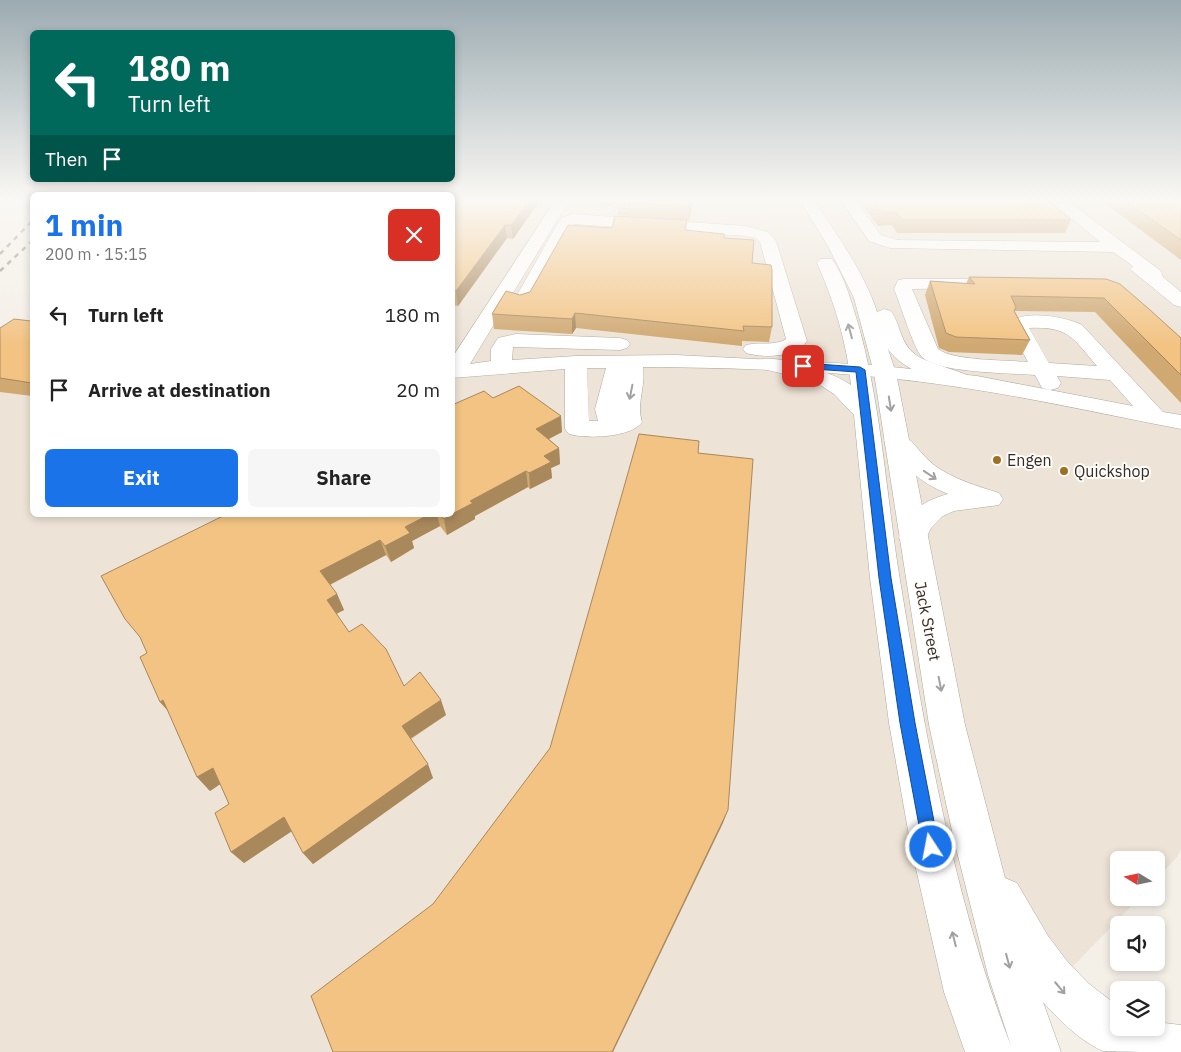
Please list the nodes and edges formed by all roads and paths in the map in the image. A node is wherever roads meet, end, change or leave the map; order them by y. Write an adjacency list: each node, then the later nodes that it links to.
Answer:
1 (532, 248): 16 (main road)
2 (552, 248): 11 (main road)
3 (770, 248): 15 (main road)
4 (819, 248): 18 (main road, Jack Street, one-way to 4)
5 (837, 248): 7 (main road, Jack Street)
6 (1117, 248): 9 (main road)
7 (850, 273): 18 (main road, Jack Street); 21 (main road)
8 (982, 284): 17 (main road)
9 (1167, 286): 10 (main road)
10 (1181, 301)
11 (522, 302)
12 (625, 361): 13 (main road); 13 (main road); 14 (main road)
13 (576, 362): 15 (main road)
14 (765, 364): 18 (main road); 23 (main road)
15 (502, 366): 19 (main road)
16 (455, 369)
17 (1043, 370): 20 (main road); 20 (main road); 22 (main road)
18 (872, 371): 21 (main road); 23 (main road, Jack Street); 26 (main road, Jack Street, one-way to 26)
19 (455, 372)
20 (1116, 374): 24 (main road)
21 (965, 381): 22 (main road)
22 (1060, 399): 24 (main road)
23 (866, 414): 29 (main road, Jack Street, one-way to 23)
24 (1156, 418): 25 (main road)
25 (1181, 422)
26 (896, 440): 27 (main road, Jack Street); 27 (main road, one-way to 27)
27 (913, 538): 28 (main road, Jack Street, one-way to 28)
28 (974, 840): 30 (main road, one-way to 30); 33 (main road, Jack Street, one-way to 33)
29 (967, 992): 31 (main road); 32 (main road, Jack Street)
30 (1181, 1049)
31 (970, 1052)
32 (989, 1052)
33 (1037, 1052)

